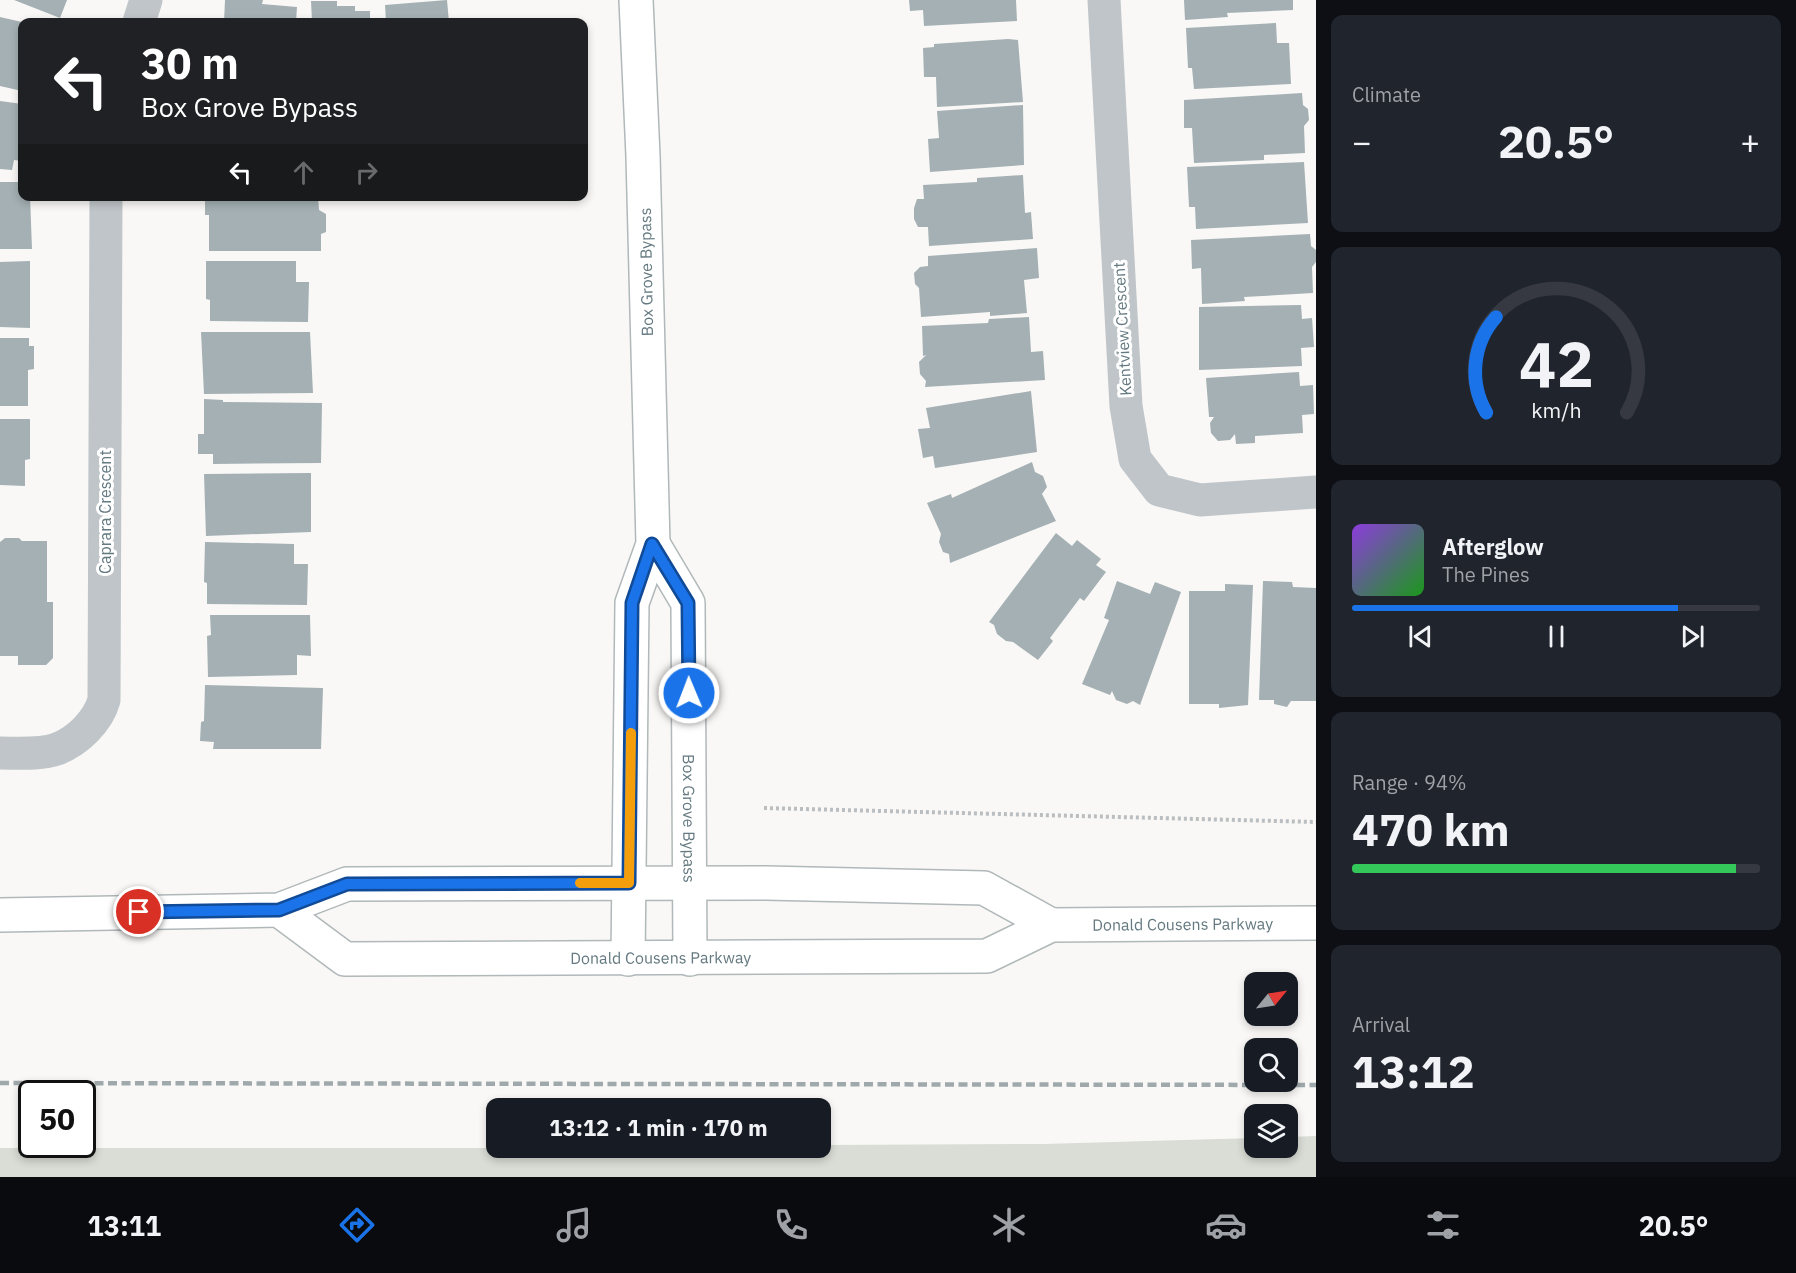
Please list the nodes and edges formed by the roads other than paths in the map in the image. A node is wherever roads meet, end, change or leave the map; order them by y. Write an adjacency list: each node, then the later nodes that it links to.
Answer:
1 (146, 0): 4 (street)
2 (636, 0): 7 (main road, Box Grove Bypass)
3 (1104, 0): 6 (street, Kentview Crescent)
4 (140, 18)
5 (106, 201): 8 (street, Caprara Crescent)
6 (1316, 492)
7 (652, 544): 9 (main road, Box Grove Bypass); 10 (main road, Box Grove Bypass)
8 (0, 753)
9 (629, 883): 10 (main road, Donald Cousens Parkway); 11 (main road, Donald Cousens Parkway); 15 (main road, Box Grove Bypass)
10 (690, 883): 14 (main road, Donald Cousens Parkway); 16 (main road, Box Grove Bypass)
11 (279, 910): 12 (main road, Donald Cousens Parkway); 15 (main road, Donald Cousens Parkway)
12 (0, 915)
13 (1316, 923): 14 (main road, Donald Cousens Parkway)
14 (1051, 925): 16 (main road, Donald Cousens Parkway)
15 (628, 959): 16 (main road, Donald Cousens Parkway)
16 (690, 959)

